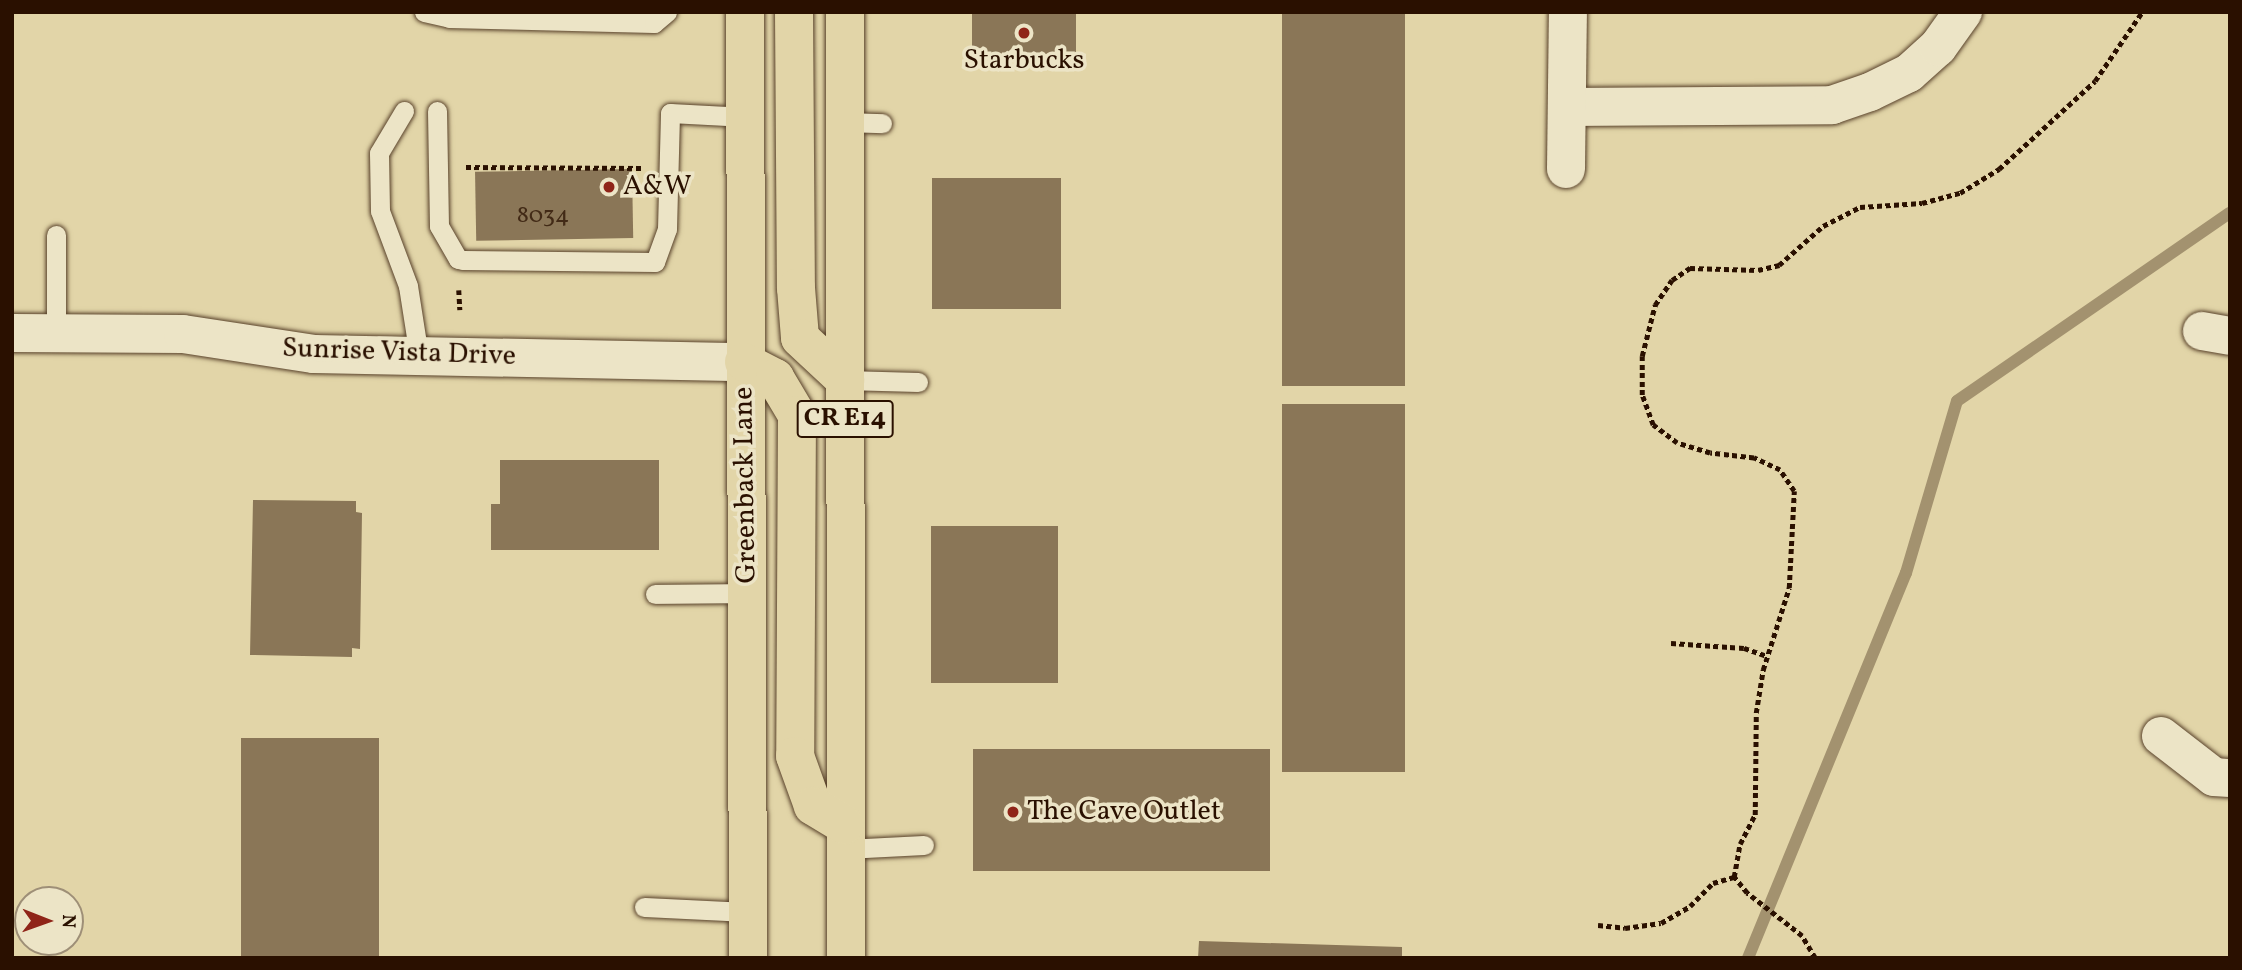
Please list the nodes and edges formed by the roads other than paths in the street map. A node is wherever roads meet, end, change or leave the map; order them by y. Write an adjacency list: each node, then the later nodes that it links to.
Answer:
1 (424, 12): 2 (lane)
2 (667, 12)
3 (745, 12): 11 (main road, Greenback Lane)
4 (794, 12): 18 (main road)
5 (845, 12): 18 (main road, CR E14)
6 (1568, 12): 8 (street)
7 (1963, 12): 8 (street)
8 (1567, 107): 12 (street)
9 (404, 111): 16 (lane)
10 (436, 111): 11 (lane)
11 (746, 117): 17 (main road, Greenback Lane)
12 (1566, 169)
13 (55, 234): 15 (lane)
14 (12, 333): 15 (street, Sunrise Vista Drive)
15 (56, 333): 16 (street, Sunrise Vista Drive)
16 (419, 356): 17 (street, Sunrise Vista Drive)
17 (744, 362): 20 (main road, Greenback Lane); 24 (main road)
18 (845, 380): 19 (lane); 24 (main road, CR E14)
19 (918, 382)
20 (747, 593): 21 (lane); 27 (main road, Greenback Lane)
21 (655, 594)
22 (2161, 736): 23 (street)
23 (2230, 778)
24 (845, 837): 25 (lane); 29 (main road, CR E14)
25 (924, 845)
26 (644, 907): 27 (lane)
27 (748, 912): 28 (main road, Greenback Lane)
28 (748, 958)
29 (846, 958)

